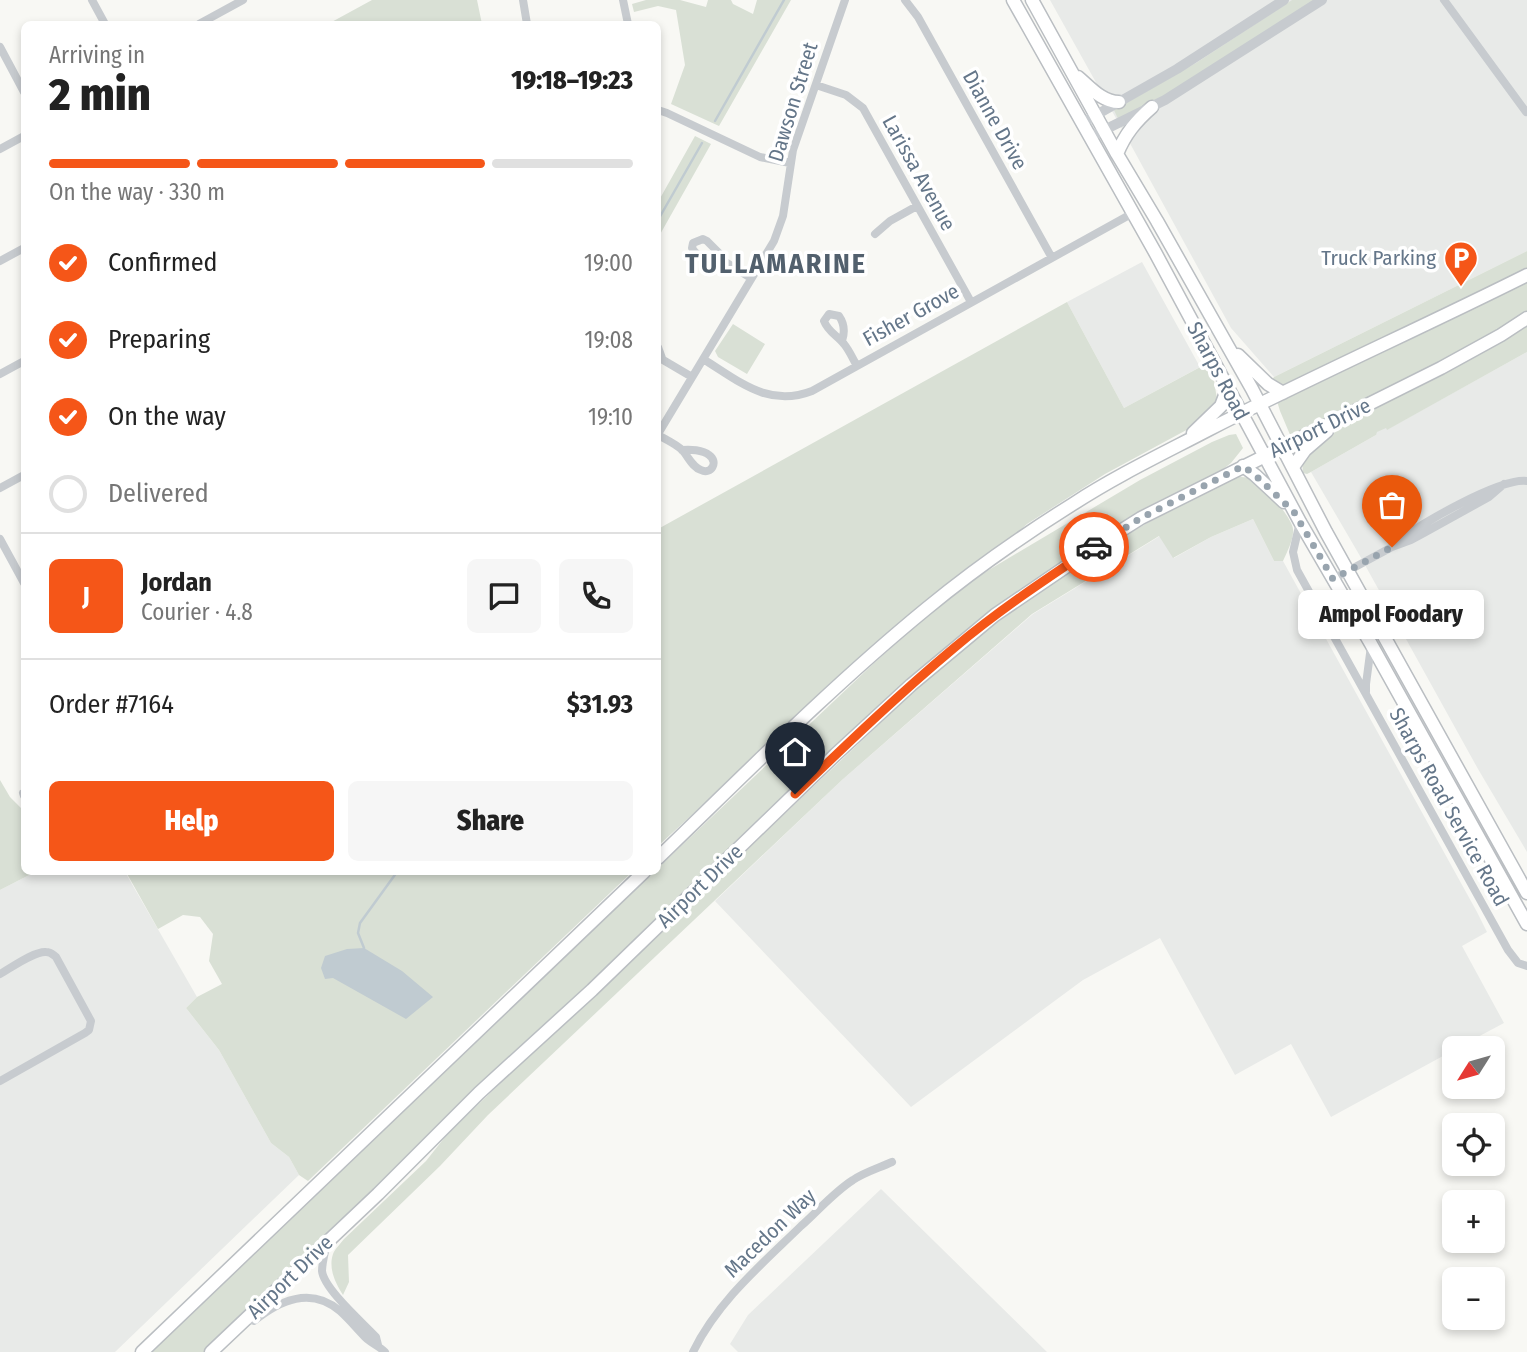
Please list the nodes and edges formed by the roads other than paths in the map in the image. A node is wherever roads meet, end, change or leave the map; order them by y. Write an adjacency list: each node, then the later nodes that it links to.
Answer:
1 (92, 0): 12 (street)
2 (243, 0): 13 (street)
3 (523, 0): 14 (street)
4 (623, 0): 15 (street)
5 (845, 0): 18 (street, Dawson Street)
6 (905, 0): 36 (street, Dianne Drive)
7 (1013, 0): 25 (main road, Sharps Road)
8 (1032, 0): 17 (main road, Sharps Road)
9 (1284, 0): 20 (street)
10 (1322, 0): 21 (street)
11 (1444, 0): 23 (street)
12 (103, 21)
13 (204, 21)
14 (526, 21)
15 (627, 21)
16 (0, 47): 19 (street)
17 (1072, 72): 20 (main road); 24 (main road, Sharps Road)
18 (816, 85): 31 (street, Dawson Street); 32 (street, Larissa Avenue)
19 (21, 86)
20 (1119, 102): 24 (street)
21 (1152, 107): 26 (street); 30 (main road)
22 (661, 111): 31 (street)
23 (1526, 112)
24 (1096, 115): 25 (street); 26 (main road, Sharps Road)
25 (1082, 123): 27 (main road, Sharps Road)
26 (1105, 131): 27 (street); 30 (main road, Sharps Road)
27 (1090, 136): 33 (main road, Sharps Road)
28 (21, 137): 29 (street)
29 (0, 149)
30 (1117, 154): 44 (main road, Sharps Road)
31 (790, 163): 40 (street, Dawson Street)
32 (917, 206): 34 (street); 41 (street, Larissa Avenue)
33 (1133, 213): 36 (street, Fisher Grove); 51 (main road, Sharps Road)
34 (875, 234)
35 (21, 250): 38 (street)
36 (1052, 258): 41 (street, Fisher Grove)
37 (722, 260): 40 (street)
38 (0, 261)
39 (1527, 275): 52 (main road)
40 (751, 278): 46 (street, Dawson Street)
41 (971, 302): 48 (street, Fisher Grove)
42 (1527, 318): 55 (main road, Airport Drive)
43 (842, 341): 48 (street)
44 (1225, 342): 52 (main road); 53 (main road, Sharps Road)
45 (661, 358): 50 (street)
46 (703, 359): 48 (street, Fisher Grove); 50 (street, Dawson Street)
47 (21, 363): 49 (street)
48 (857, 366)
49 (0, 374)
50 (692, 377): 56 (street, Dawson Street)
51 (1227, 390): 54 (main road, Sharps Road); 58 (main road)
52 (1283, 393): 53 (main road)
53 (1259, 404): 54 (main road); 59 (main road, Sharps Road)
54 (1240, 414): 58 (main road); 61 (main road, Sharps Road)
55 (1343, 417): 59 (main road, Airport Drive); 63 (main road)
56 (661, 429)
57 (661, 436): 60 (street)
58 (1184, 442): 74 (main road)
59 (1282, 447): 61 (main road, Airport Drive); 63 (main road, Sharps Road)
60 (682, 450)
61 (1263, 456): 62 (main road, Airport Drive); 67 (main road, Sharps Road)
62 (1243, 466): 67 (main road); 82 (main road, Airport Drive)
63 (1293, 467): 69 (main road, Sharps Road)
64 (21, 477): 66 (street)
65 (1527, 481): 69 (street)
66 (0, 488)
67 (1297, 517): 71 (main road, Sharps Road); 73 (street, Sharps Road Service Road)
68 (1, 542): 70 (street)
69 (1348, 571): 71 (street); 76 (main road, Sharps Road)
70 (21, 578)
71 (1333, 579): 72 (main road, Sharps Road)
72 (1371, 644): 73 (street, Sharps Road Service Road); 77 (main road, Sharps Road)
73 (1366, 695): 78 (street, Sharps Road Service Road)
74 (661, 855)
75 (640, 875): 85 (main road)
76 (1527, 893)
77 (1527, 924)
78 (1527, 966)
79 (0, 974): 80 (street)
80 (0, 1080)
81 (892, 1162): 87 (street, Macedon Way)
82 (327, 1242): 83 (main road, Airport Drive); 84 (street)
83 (247, 1319): 84 (street); 86 (main road, Airport Drive)
84 (382, 1349)
85 (142, 1352)
86 (211, 1352)
87 (693, 1352)

